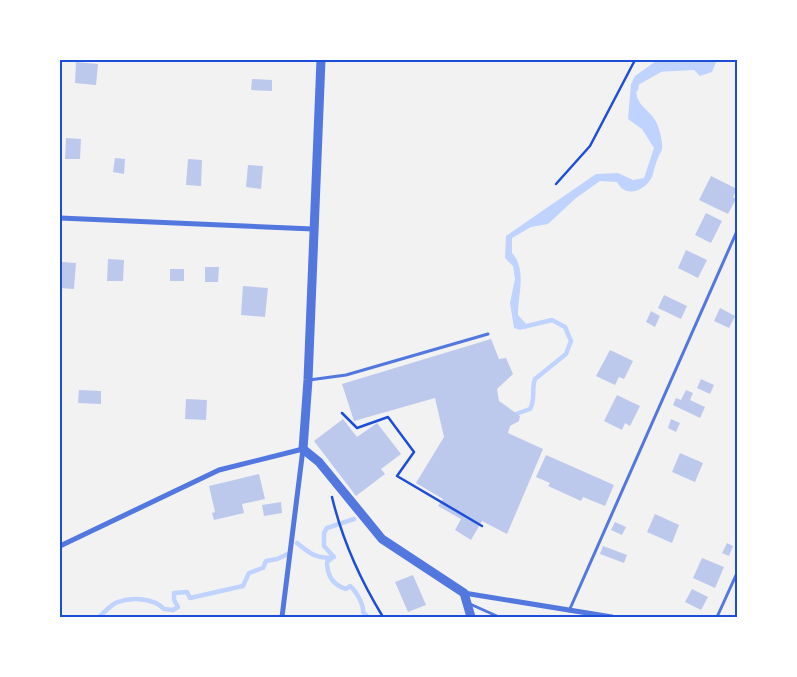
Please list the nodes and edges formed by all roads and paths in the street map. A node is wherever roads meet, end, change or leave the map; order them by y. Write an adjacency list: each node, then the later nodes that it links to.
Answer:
1 (321, 60): 5 (street)
2 (635, 60): 3 (path)
3 (556, 184)
4 (60, 218): 5 (street)
5 (313, 229): 9 (street)
6 (737, 231): 7 (lane)
7 (735, 239): 18 (lane)
8 (488, 334): 9 (lane)
9 (308, 380): 11 (street)
10 (342, 413): 13 (path)
11 (303, 449): 14 (street); 16 (street); 19 (street)
12 (338, 520): 20 (path)
13 (482, 526)
14 (60, 546)
15 (737, 573): 24 (lane)
16 (464, 593): 17 (street); 18 (street)
17 (467, 602): 21 (street); 22 (lane)
18 (569, 611): 23 (street)
19 (282, 617)
20 (383, 617)
21 (471, 617)
22 (500, 617)
23 (612, 617)
24 (717, 617)

